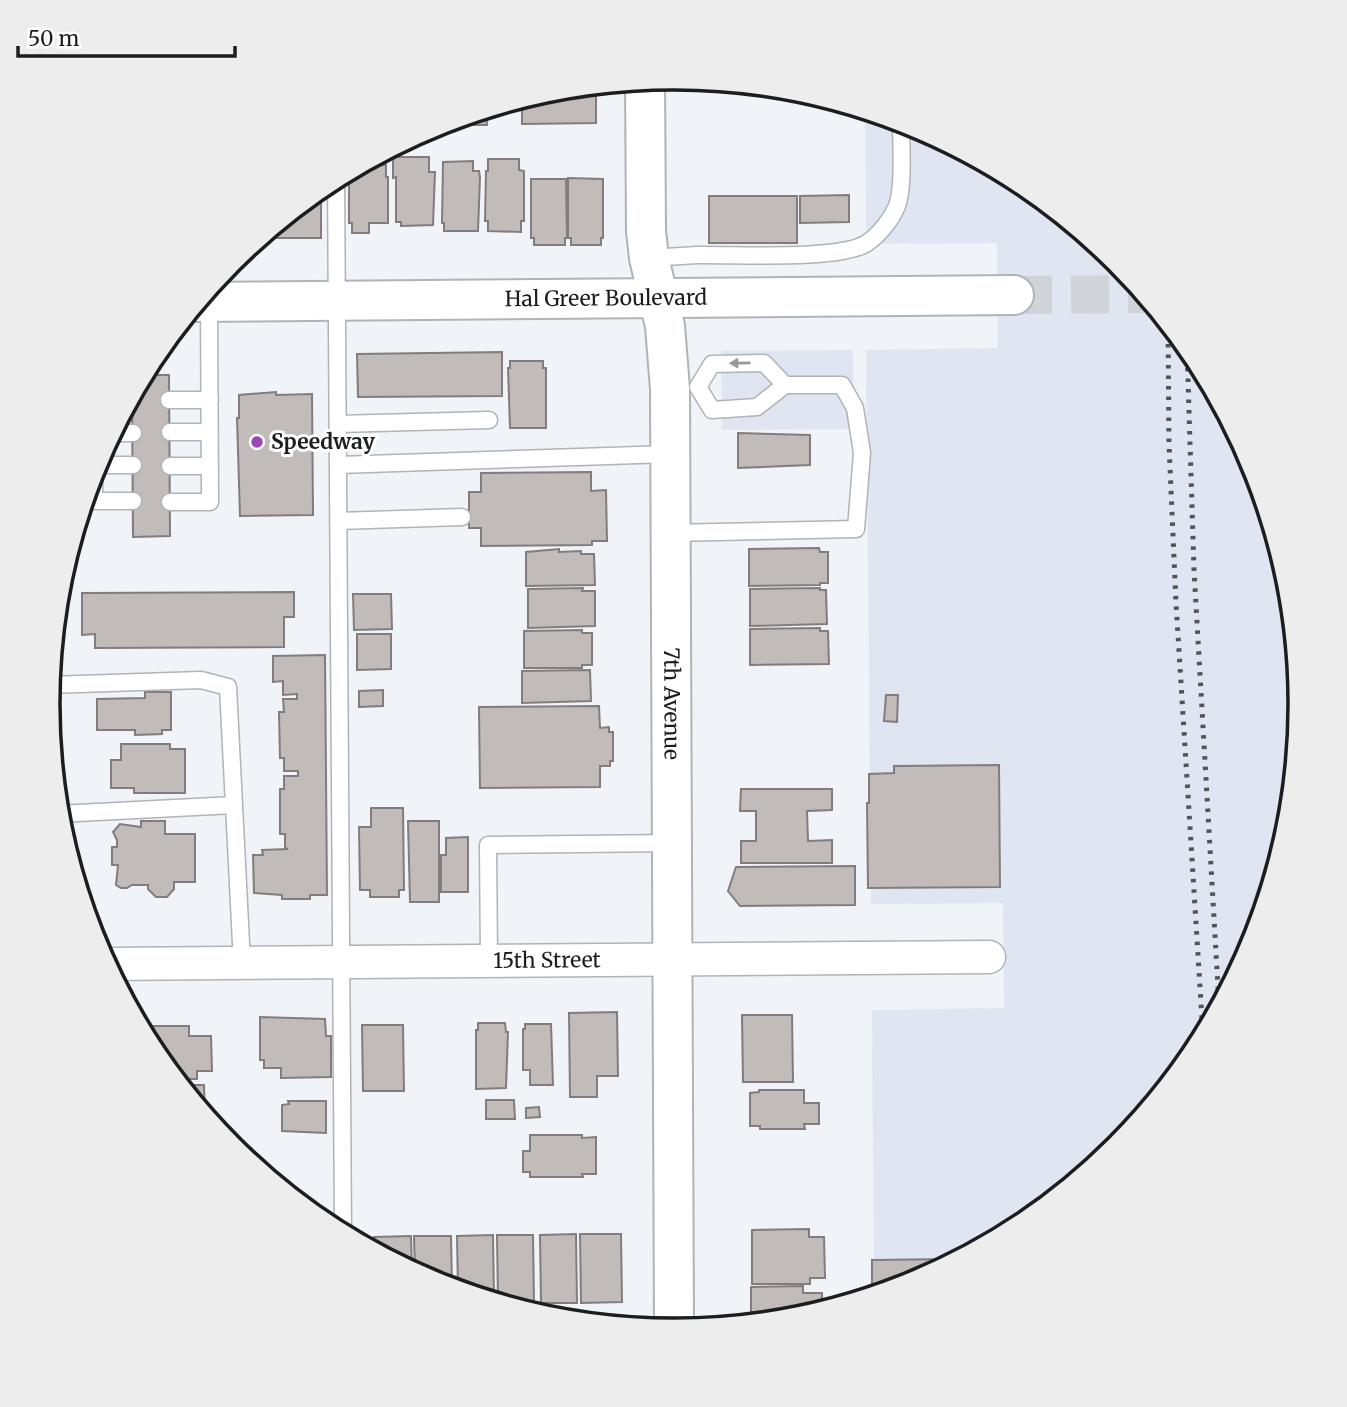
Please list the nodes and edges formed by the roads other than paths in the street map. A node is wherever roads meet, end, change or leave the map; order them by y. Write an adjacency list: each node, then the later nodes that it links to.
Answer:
1 (645, 91): 4 (street, 7th Avenue)
2 (901, 133): 4 (lane)
3 (336, 191): 8 (lane)
4 (649, 258): 6 (street, 7th Avenue)
5 (1014, 295): 6 (street, Hal Greer Boulevard)
6 (660, 298): 8 (street, Hal Greer Boulevard); 11 (street, 7th Avenue)
7 (209, 302): 8 (street, Hal Greer Boulevard)
8 (337, 302): 15 (lane)
9 (204, 309): 12 (lane)
10 (785, 385): 11 (lane); 11 (lane, one-way to 11); 31 (lane)
11 (684, 388): 20 (street, 7th Avenue)
12 (210, 400): 13 (lane); 17 (lane)
13 (169, 401)
14 (489, 421): 15 (lane)
15 (338, 424): 22 (lane)
16 (170, 432): 17 (lane)
17 (210, 432): 25 (lane)
18 (123, 433): 19 (lane)
19 (133, 433)
20 (670, 454): 22 (lane); 31 (street, 7th Avenue)
21 (133, 465): 23 (lane)
22 (338, 465): 30 (lane)
23 (108, 466)
24 (170, 466): 25 (lane)
25 (210, 466): 28 (lane)
26 (94, 500): 27 (lane)
27 (133, 501)
28 (170, 502)
29 (462, 517): 30 (lane)
30 (338, 521): 39 (lane)
31 (670, 533): 35 (street, 7th Avenue)
32 (60, 685): 33 (lane)
33 (234, 805): 34 (lane); 40 (lane)
34 (70, 813)
35 (671, 843): 37 (street, 7th Avenue); 38 (lane)
36 (989, 957): 37 (street, 15th Street)
37 (671, 960): 38 (street, 15th Street); 43 (street, 7th Avenue)
38 (489, 961): 39 (street, 15th Street)
39 (341, 962): 40 (street, 15th Street); 42 (lane)
40 (242, 963): 41 (street, 15th Street)
41 (118, 964)
42 (343, 1221)
43 (674, 1318)

